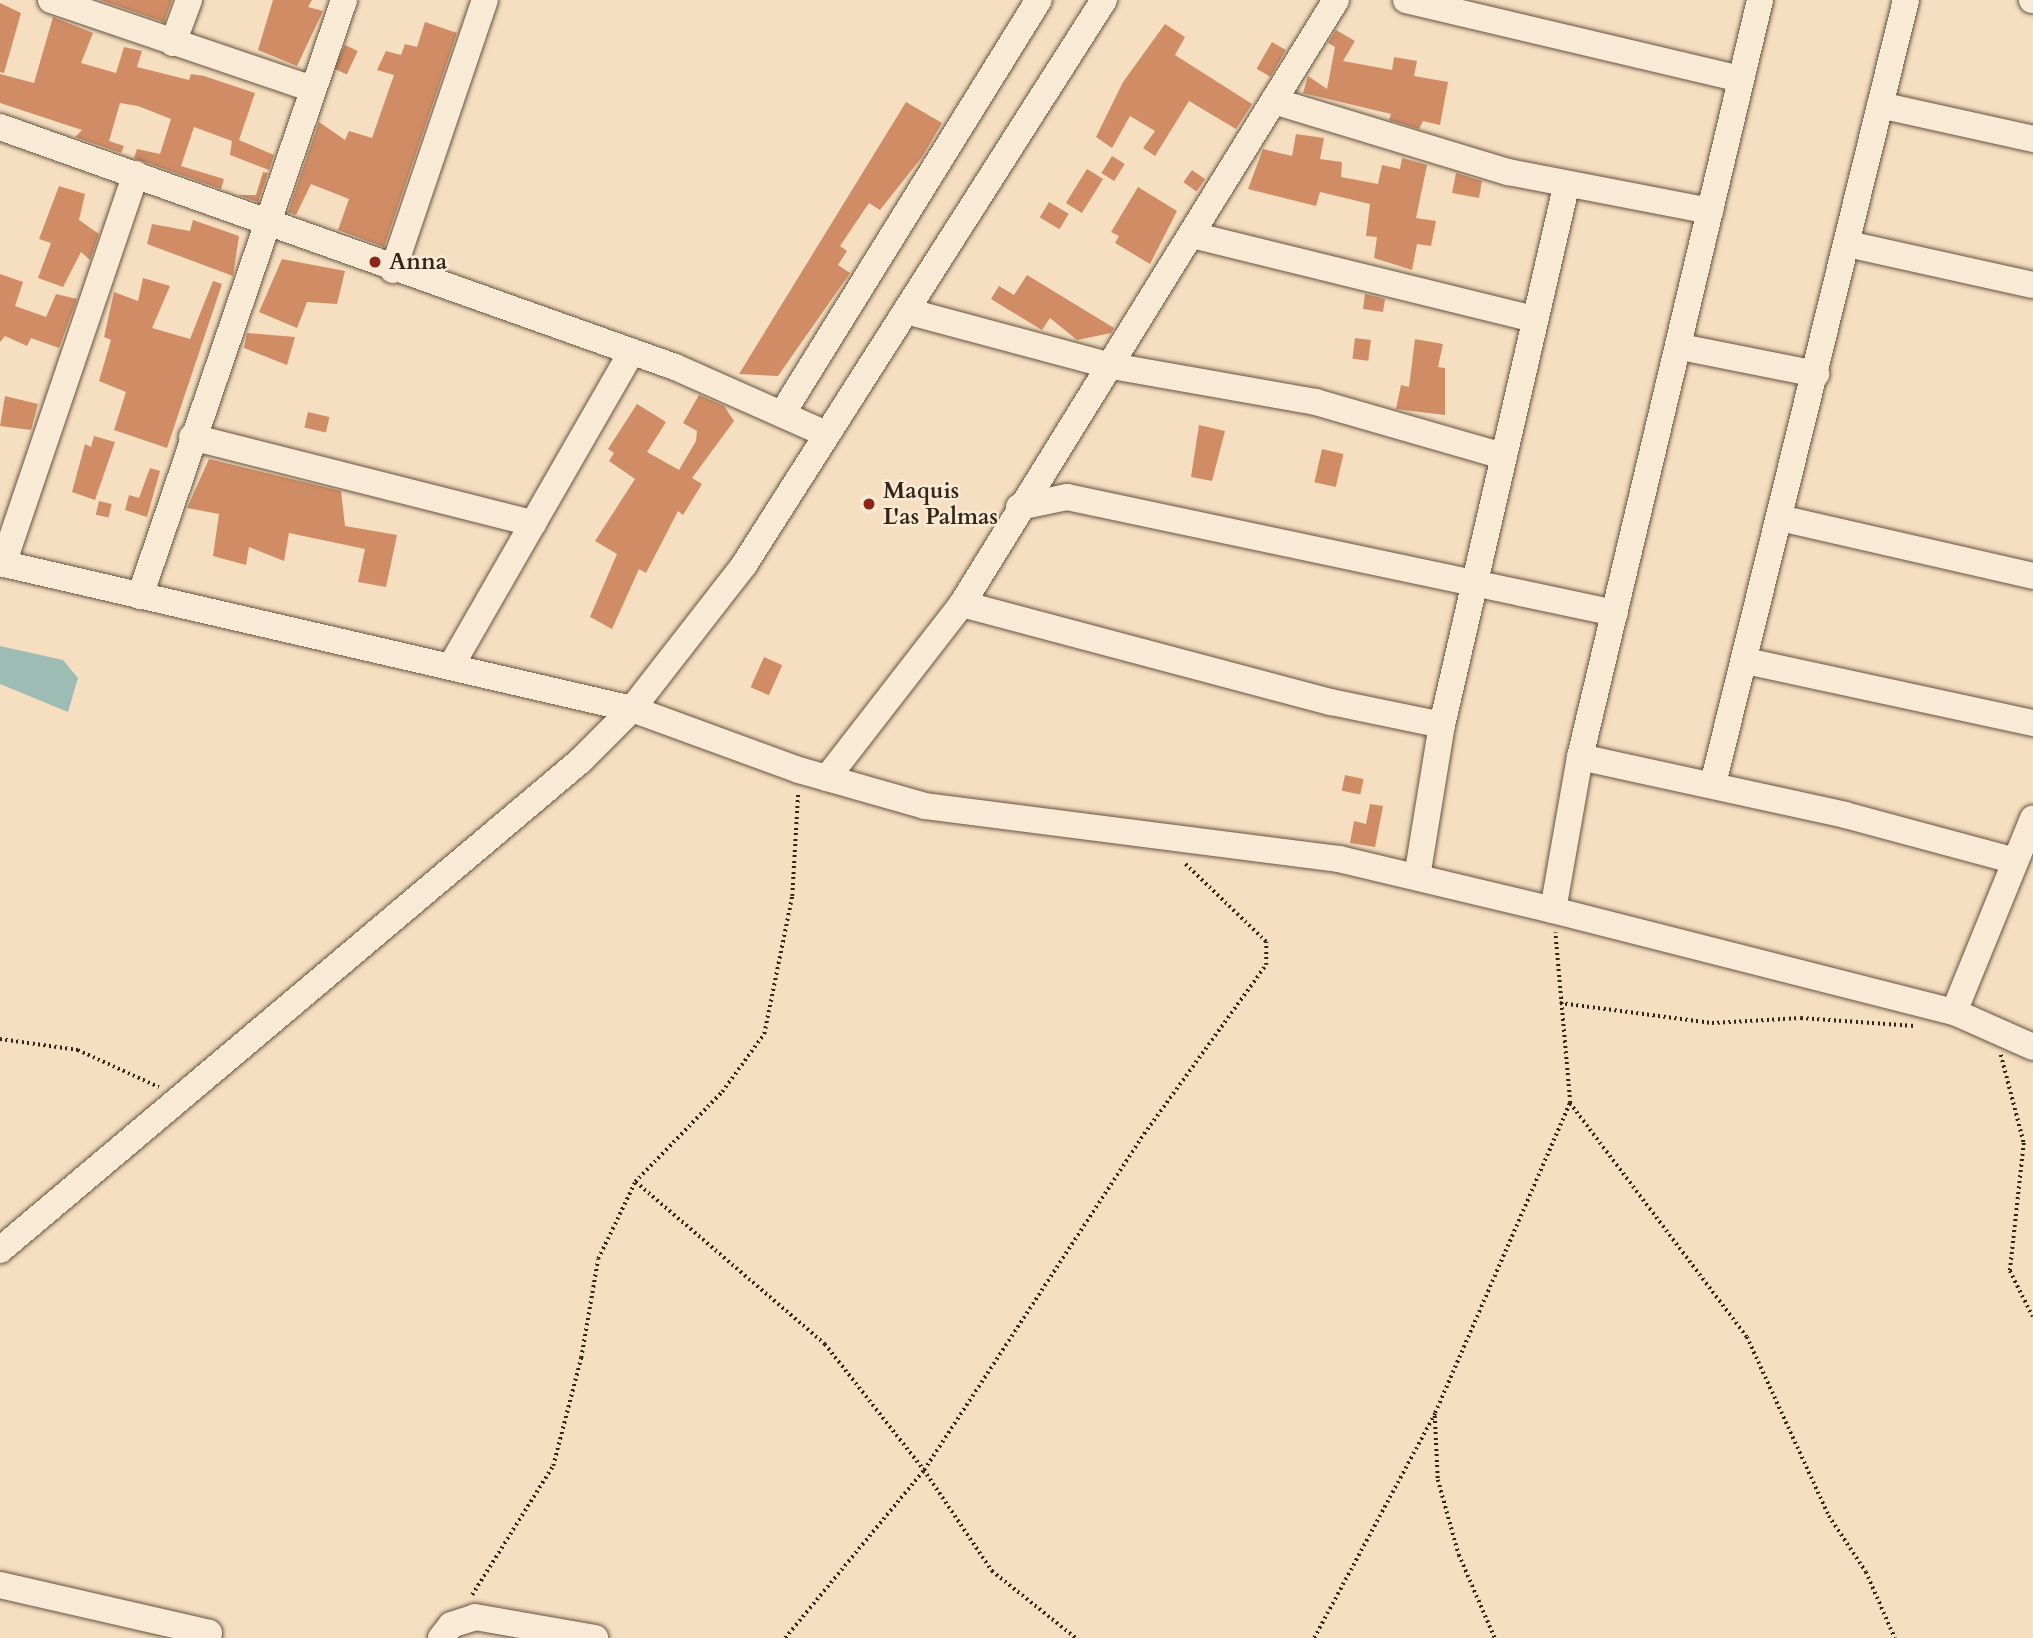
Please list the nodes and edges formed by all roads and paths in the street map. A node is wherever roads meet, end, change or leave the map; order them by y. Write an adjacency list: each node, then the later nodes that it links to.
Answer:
1 (51, 0): 11 (street)
2 (189, 0): 11 (street)
3 (344, 0): 13 (street)
4 (485, 0): 24 (street)
5 (1039, 0): 32 (street)
6 (1104, 0): 26 (street)
7 (1336, 0): 14 (street)
8 (1406, 0): 12 (street)
9 (1760, 0): 12 (street)
10 (1906, 0): 15 (street)
11 (173, 43): 13 (street)
12 (1737, 78): 20 (street)
13 (313, 89): 21 (street)
14 (1274, 101): 19 (street); 22 (street)
15 (1881, 105): 17 (street); 23 (street)
16 (0, 128): 18 (street)
17 (2033, 139)
18 (136, 174): 21 (street); 41 (street)
19 (1566, 187): 20 (street); 27 (street)
20 (1710, 211): 28 (street)
21 (265, 223): 24 (street); 34 (street)
22 (1192, 235): 27 (street); 30 (street)
23 (1848, 244): 25 (street); 31 (street)
24 (393, 270): 29 (street)
25 (2033, 285)
26 (910, 312): 30 (street); 33 (street)
27 (1533, 318): 35 (street)
28 (1681, 347): 31 (street); 46 (street)
29 (631, 353): 32 (street); 40 (street)
30 (1112, 366): 35 (street); 36 (street)
31 (1816, 374): 39 (street)
32 (782, 414): 33 (street)
33 (826, 434): 49 (street)
34 (192, 437): 40 (street); 44 (street)
35 (1503, 456): 43 (street)
36 (1051, 457): 37 (street); 38 (street)
37 (1067, 497): 38 (street); 43 (street)
38 (1019, 507): 45 (street)
39 (1780, 518): 42 (street); 47 (street)
40 (533, 523): 48 (street)
41 (1, 564): 44 (street)
42 (2033, 576)
43 (1474, 585): 46 (street); 51 (street)
44 (140, 596): 48 (street)
45 (962, 604): 51 (street); 54 (street)
46 (1615, 613): 52 (street)
47 (1746, 661): 50 (street); 55 (street)
48 (451, 666): 49 (street)
49 (632, 709): 53 (street); 67 (street)
50 (2033, 723)
51 (1442, 725): 59 (street)
52 (1580, 757): 55 (street); 60 (street)
53 (799, 769): 54 (street); 69 (path)
54 (827, 778): 57 (street)
55 (1713, 784): 58 (street)
56 (2033, 818): 58 (street)
57 (1156, 835): 59 (street); 73 (path)
58 (2012, 860): 62 (street)
59 (1417, 877): 60 (street)
60 (1553, 909): 61 (path); 62 (street)
61 (1560, 1003): 63 (path); 68 (path)
62 (1954, 1012): 64 (street)
63 (1918, 1026)
64 (1997, 1032): 66 (street); 71 (path)
65 (0, 1039): 67 (path)
66 (2033, 1047)
67 (180, 1096): 70 (street)
68 (1570, 1103): 72 (path); 82 (path)
69 (635, 1182): 73 (path); 75 (path)
70 (0, 1250)
71 (2033, 1317)
72 (1435, 1413): 80 (path); 81 (path)
73 (924, 1469): 78 (path); 79 (path)
74 (0, 1585): 76 (street)
75 (446, 1632): 77 (street)
76 (208, 1638)
77 (595, 1638)
78 (785, 1638)
79 (1076, 1638)
80 (1314, 1638)
81 (1495, 1638)
82 (1895, 1638)

